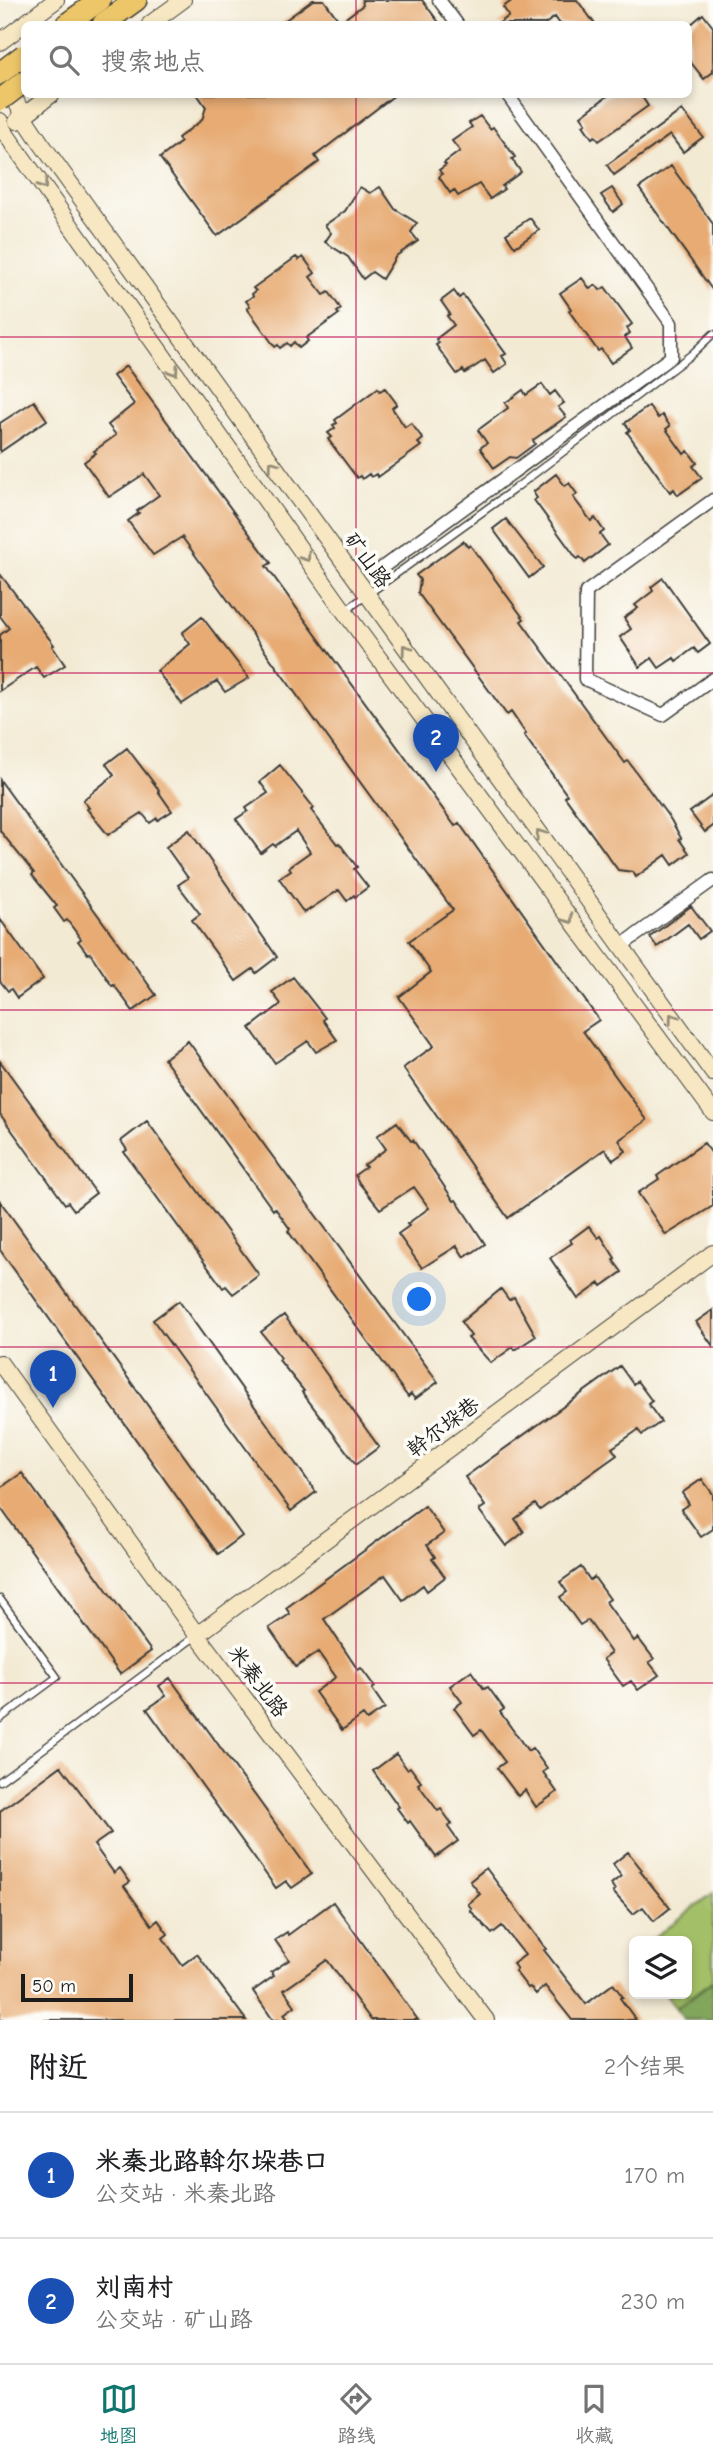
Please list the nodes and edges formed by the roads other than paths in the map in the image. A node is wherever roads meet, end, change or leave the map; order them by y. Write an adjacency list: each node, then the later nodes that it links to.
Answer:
1 (56, 0): 6 (main road)
2 (100, 0): 7 (highway)
3 (136, 0): 8 (highway)
4 (183, 0): 9 (main road)
5 (439, 0): 10 (street)
6 (28, 21)
7 (71, 21)
8 (107, 21)
9 (154, 21)
10 (455, 21)
11 (21, 26): 12 (main road)
12 (0, 42)
13 (21, 57): 15 (highway, bridge)
14 (0, 65): 20 (main road, 矿山路)
15 (0, 73)
16 (21, 84): 19 (highway, bridge)
17 (47, 98): 20 (main road)
18 (510, 98): 24 (street)
19 (0, 100)
20 (23, 116): 21 (main road); 25 (main road, 矿山路, one-way to 20)
21 (1, 131): 26 (main road, one-way to 26)
22 (713, 334): 25 (lane)
23 (713, 500): 27 (street)
24 (383, 567)
25 (368, 596): 26 (lane); 29 (main road, 矿山路, one-way to 25)
26 (344, 611): 31 (main road, one-way to 31)
27 (713, 679)
28 (713, 880): 29 (street)
29 (621, 946): 30 (main road, 矿山路, one-way to 29)
30 (713, 1073)
31 (713, 1112)
32 (713, 1253): 35 (main road, 幹尔垛巷)
33 (0, 1363): 35 (main road, 米秦北路)
34 (0, 1599): 36 (lane)
35 (197, 1635): 37 (lane); 38 (main road, 米秦北路)
36 (0, 1718)
37 (0, 1781)
38 (486, 2020)

